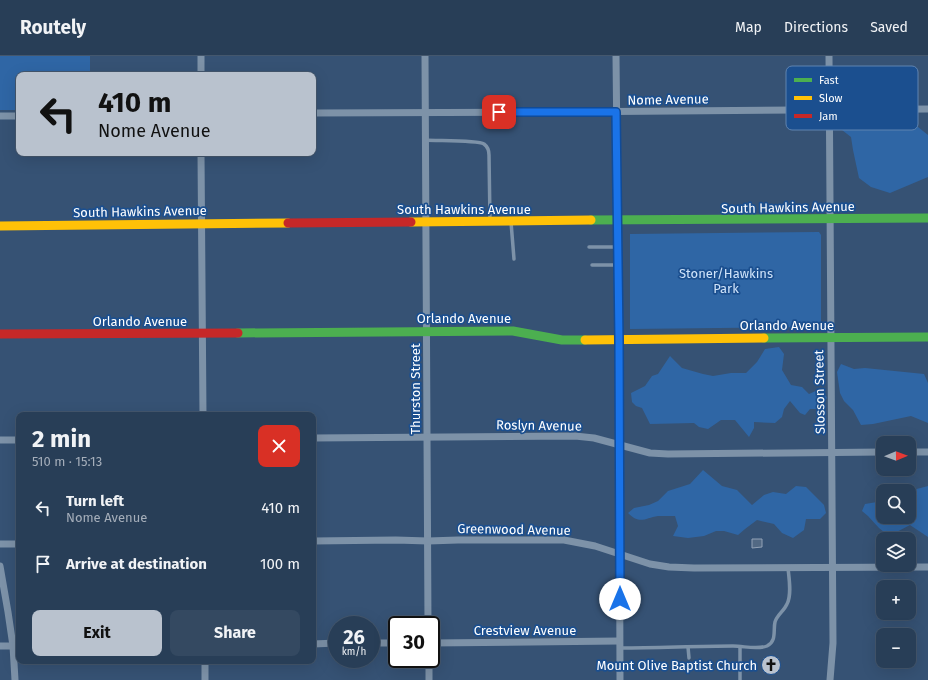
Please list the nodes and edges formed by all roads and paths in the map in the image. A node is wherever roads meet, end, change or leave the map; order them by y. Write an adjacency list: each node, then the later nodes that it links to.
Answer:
1 (201, 56): 4 (street)
2 (425, 56): 10 (street, Thurston Street)
3 (616, 56): 8 (street)
4 (201, 72)
5 (918, 109): 6 (street, Nome Avenue)
6 (928, 109)
7 (786, 110): 8 (street, Nome Avenue)
8 (616, 112): 10 (street, Nome Avenue); 19 (street)
9 (316, 113): 10 (street, Nome Avenue)
10 (426, 113): 14 (street, Thurston Street)
11 (0, 116): 12 (street)
12 (16, 116)
13 (829, 130): 17 (street, Slosson Street)
14 (426, 140): 20 (street, Thurston Street); 21 (lane)
15 (201, 156): 22 (street)
16 (928, 218): 17 (street, South Hawkins Avenue)
17 (830, 219): 19 (street, South Hawkins Avenue); 33 (street, Slosson Street)
18 (511, 221): 19 (street, South Hawkins Avenue); 21 (street, South Hawkins Avenue); 26 (lane)
19 (617, 221): 25 (street)
20 (426, 222): 21 (street, South Hawkins Avenue); 22 (street, South Hawkins Avenue); 29 (street, Thurston Street)
21 (490, 222)
22 (202, 224): 23 (street, South Hawkins Avenue); 31 (street)
23 (0, 226)
24 (589, 247): 25 (lane)
25 (618, 247): 28 (street)
26 (514, 259)
27 (592, 265): 28 (lane)
28 (618, 265): 34 (street)
29 (426, 331): 31 (street, Orlando Avenue); 34 (street, Orlando Avenue); 36 (street, Thurston Street)
30 (0, 334): 31 (street, Orlando Avenue)
31 (202, 334): 35 (street)
32 (928, 337): 33 (street, Orlando Avenue)
33 (831, 338): 34 (street, Orlando Avenue); 41 (street, Slosson Street)
34 (619, 340): 40 (street)
35 (203, 412)
36 (427, 437): 37 (street, Roslyn Avenue); 40 (street, Roslyn Avenue); 46 (street, Thurston Street)
37 (316, 438)
38 (0, 440): 39 (street)
39 (16, 440)
40 (619, 445): 41 (street, Roslyn Avenue); 49 (street)
41 (832, 452): 42 (street, Roslyn Avenue); 52 (street, Slosson Street)
42 (876, 452)
43 (916, 452): 44 (street)
44 (928, 452)
45 (316, 541): 46 (street, Greenwood Avenue)
46 (428, 541): 49 (street, Greenwood Avenue); 54 (street, Thurston Street)
47 (0, 544): 48 (street)
48 (16, 544)
49 (620, 554): 51 (street, Greenwood Avenue); 58 (street)
50 (0, 566): 60 (street)
51 (788, 567): 52 (street, Greenwood Avenue); 62 (lane)
52 (832, 567): 53 (street, Greenwood Avenue); 71 (street, Slosson Street)
53 (928, 567)
54 (428, 616)
55 (328, 643): 57 (street)
56 (440, 643): 58 (street, Crestview Avenue)
57 (316, 644)
58 (619, 645): 61 (lane); 69 (street)
59 (0, 646): 60 (street)
60 (16, 646): 66 (street)
61 (688, 647): 62 (lane); 63 (lane)
62 (740, 647): 70 (lane)
63 (689, 658)
64 (205, 664): 67 (street)
65 (429, 668): 68 (street)
66 (15, 680)
67 (205, 680)
68 (429, 680)
69 (620, 680)
70 (740, 680)
71 (830, 680)

